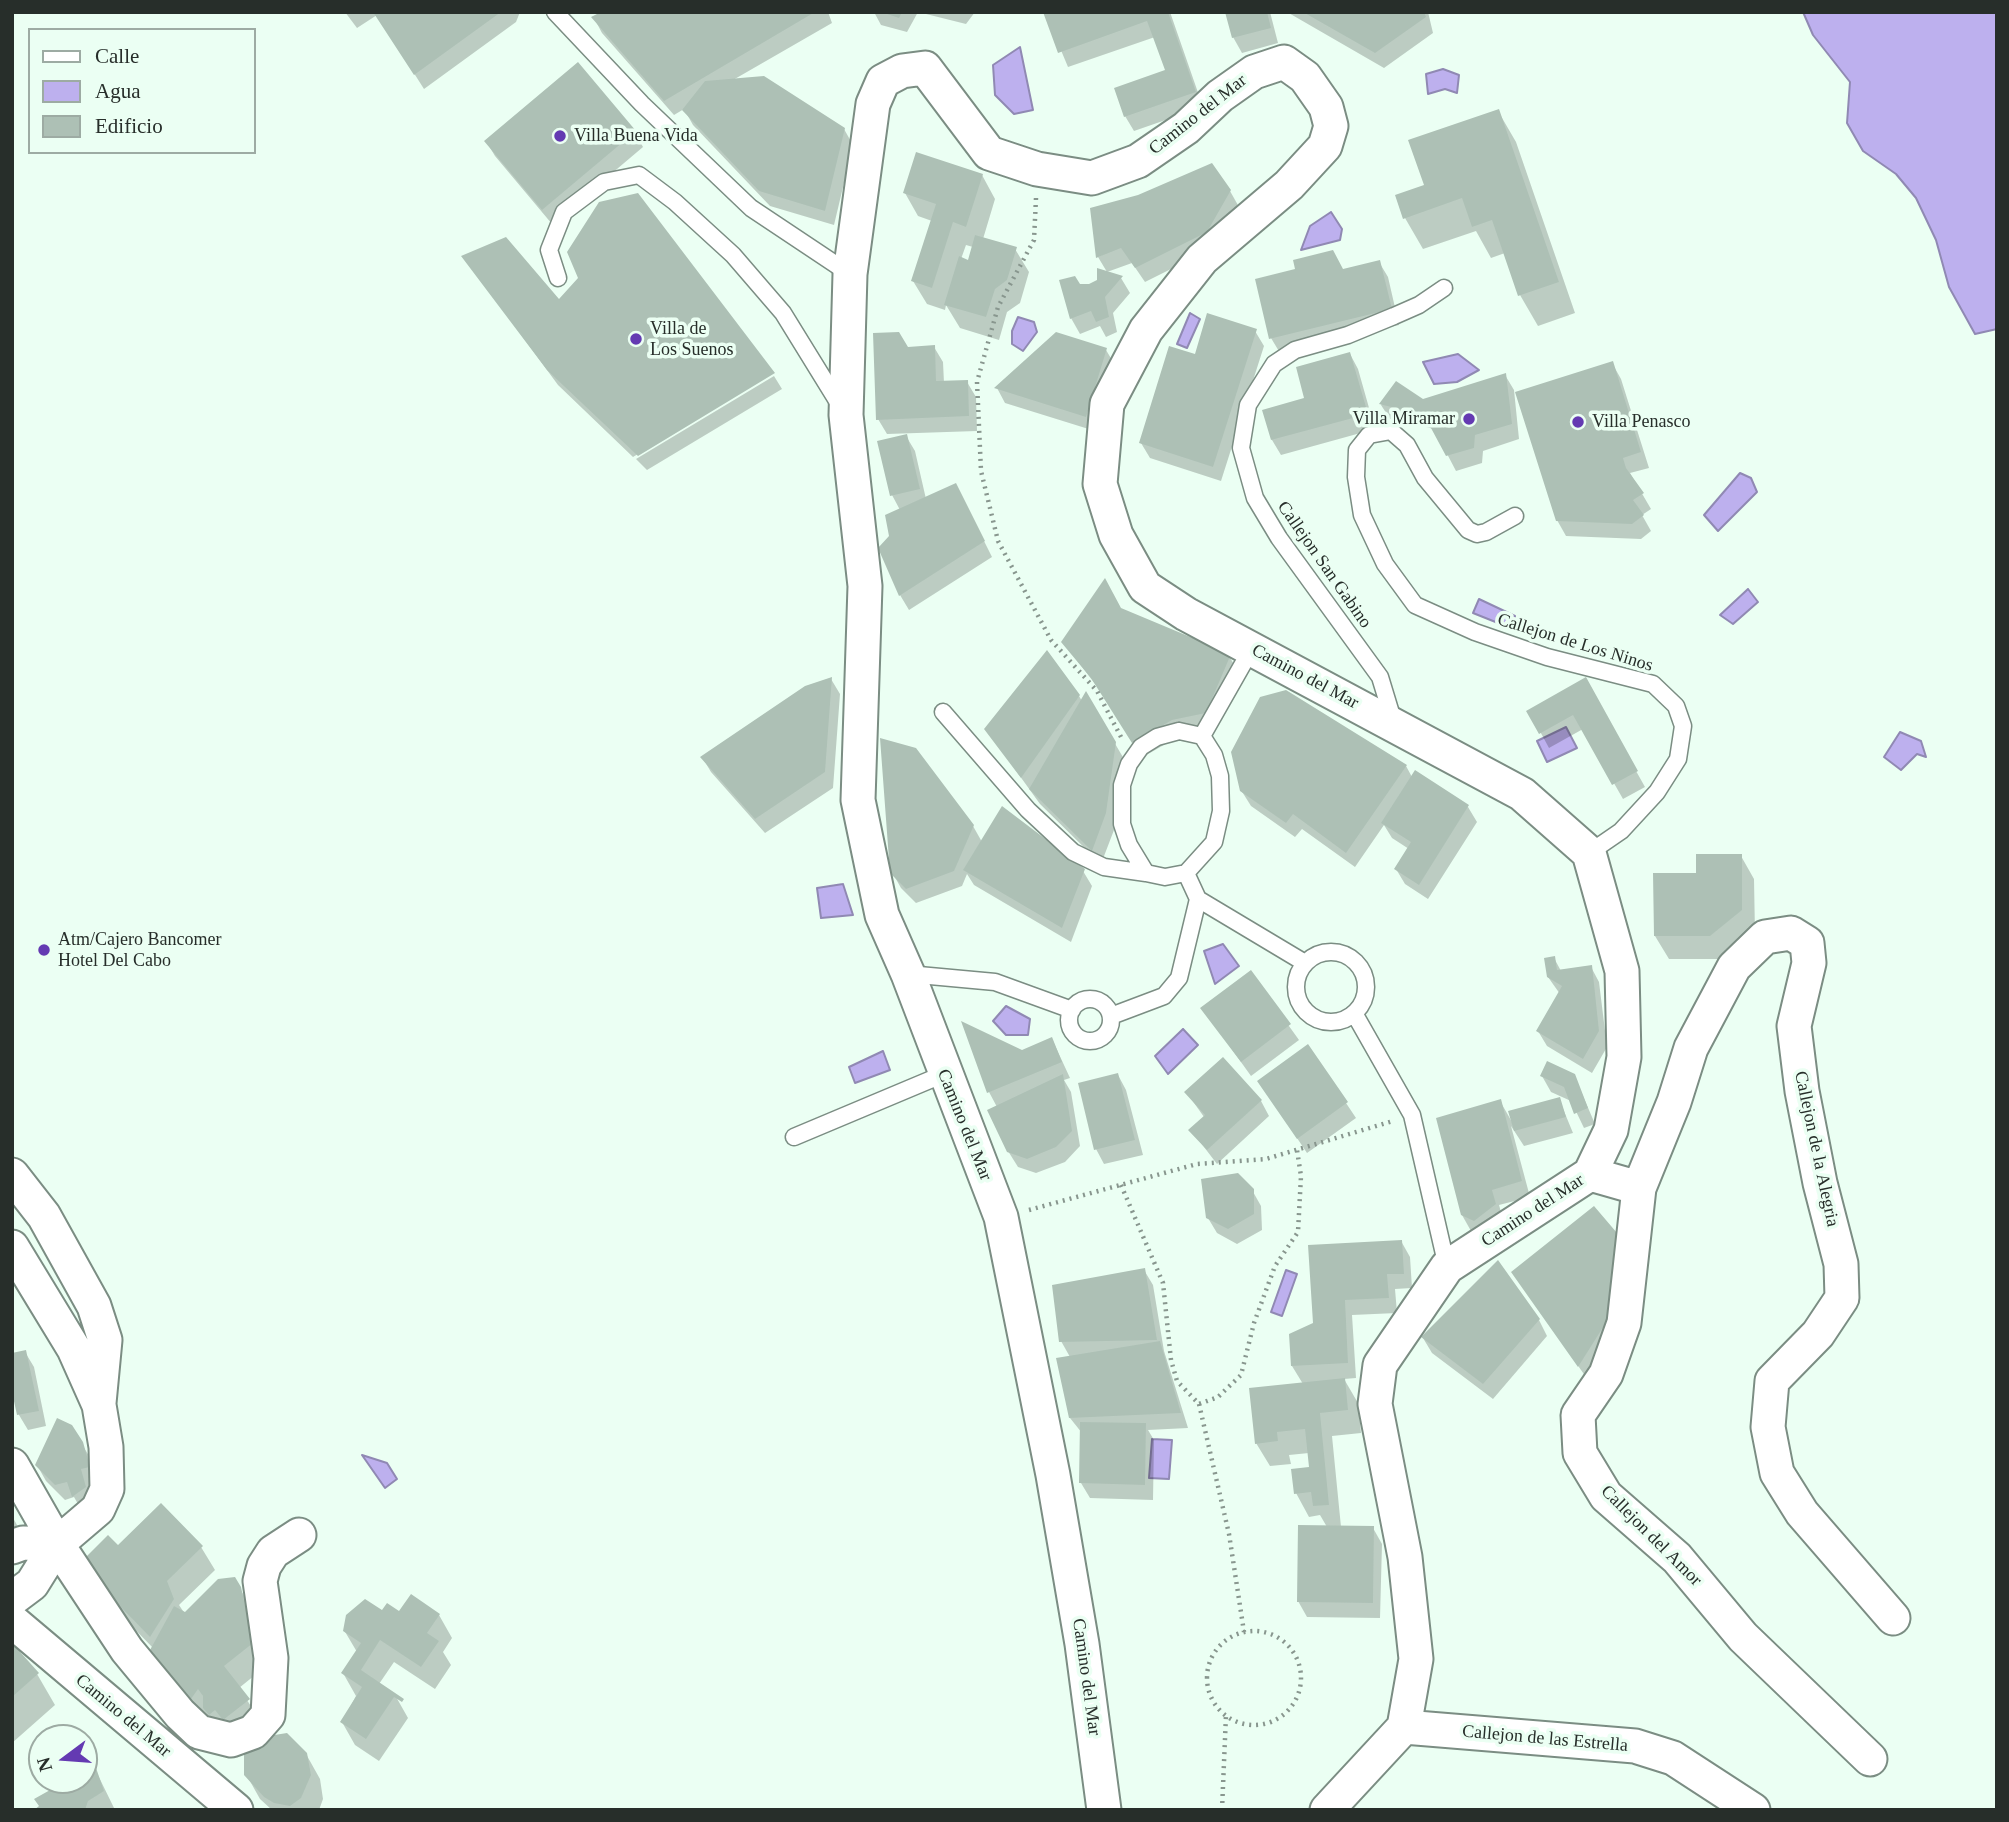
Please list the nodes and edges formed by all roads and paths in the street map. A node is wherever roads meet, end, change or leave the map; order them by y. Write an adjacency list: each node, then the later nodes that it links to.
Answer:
1 (555, 12): 3 (lane)
2 (1037, 169): 3 (street, Camino del Mar); 8 (street, Camino del Mar); 12 (path)
3 (850, 274): 6 (street, Camino del Mar)
4 (558, 278): 6 (lane)
5 (1444, 288): 10 (lane, Callejon San Gabino)
6 (846, 415): 18 (street, Camino del Mar)
7 (1515, 516): 13 (lane, Callejon de Los Ninos)
8 (1252, 648): 10 (street, Camino del Mar); 11 (lane)
9 (943, 712): 14 (lane)
10 (1394, 725): 13 (street, Camino del Mar)
11 (1202, 736): 12 (lane); 15 (lane)
12 (1129, 764): 14 (lane)
13 (1589, 853): 26 (street, Camino del Mar)
14 (1146, 873): 15 (lane)
15 (1186, 873): 16 (lane)
16 (1198, 899): 17 (lane); 21 (lane)
17 (1305, 963): 20 (lane); 20 (lane)
18 (908, 974): 19 (lane); 22 (street, Camino del Mar)
19 (1072, 1010): 21 (lane); 21 (lane)
20 (1354, 1013): 23 (lane)
21 (1111, 1016)
22 (944, 1074): 24 (lane); 30 (street, Camino del Mar)
23 (1412, 1115): 25 (path); 32 (lane)
24 (794, 1137)
25 (1297, 1150): 28 (path); 33 (path)
26 (1590, 1174): 29 (street); 32 (street, Camino del Mar)
27 (12, 1175): 34 (street)
28 (1121, 1185): 30 (path); 33 (path)
29 (1639, 1188): 40 (street, Callejon de la Alegria); 45 (street, Callejon del Amor)
30 (1001, 1217): 48 (street, Camino del Mar)
31 (12, 1247): 34 (street)
32 (1447, 1267): 44 (street, Camino del Mar)
33 (1199, 1404): 42 (path)
34 (99, 1405): 37 (street)
35 (12, 1465): 37 (street)
36 (299, 1535): 37 (street)
37 (57, 1544): 38 (street); 39 (street)
38 (12, 1548)
39 (12, 1599)
40 (1893, 1618)
41 (12, 1621): 47 (street, Camino del Mar)
42 (1244, 1632): 43 (path); 43 (path)
43 (1226, 1715): 49 (path)
44 (1404, 1727): 46 (street, Callejon de las Estrella); 50 (street)
45 (1870, 1759)
46 (1719, 1798): 51 (street, Callejon de las Estrella)
47 (236, 1810)
48 (1104, 1810)
49 (1222, 1810)
50 (1327, 1810)
51 (1753, 1810)

